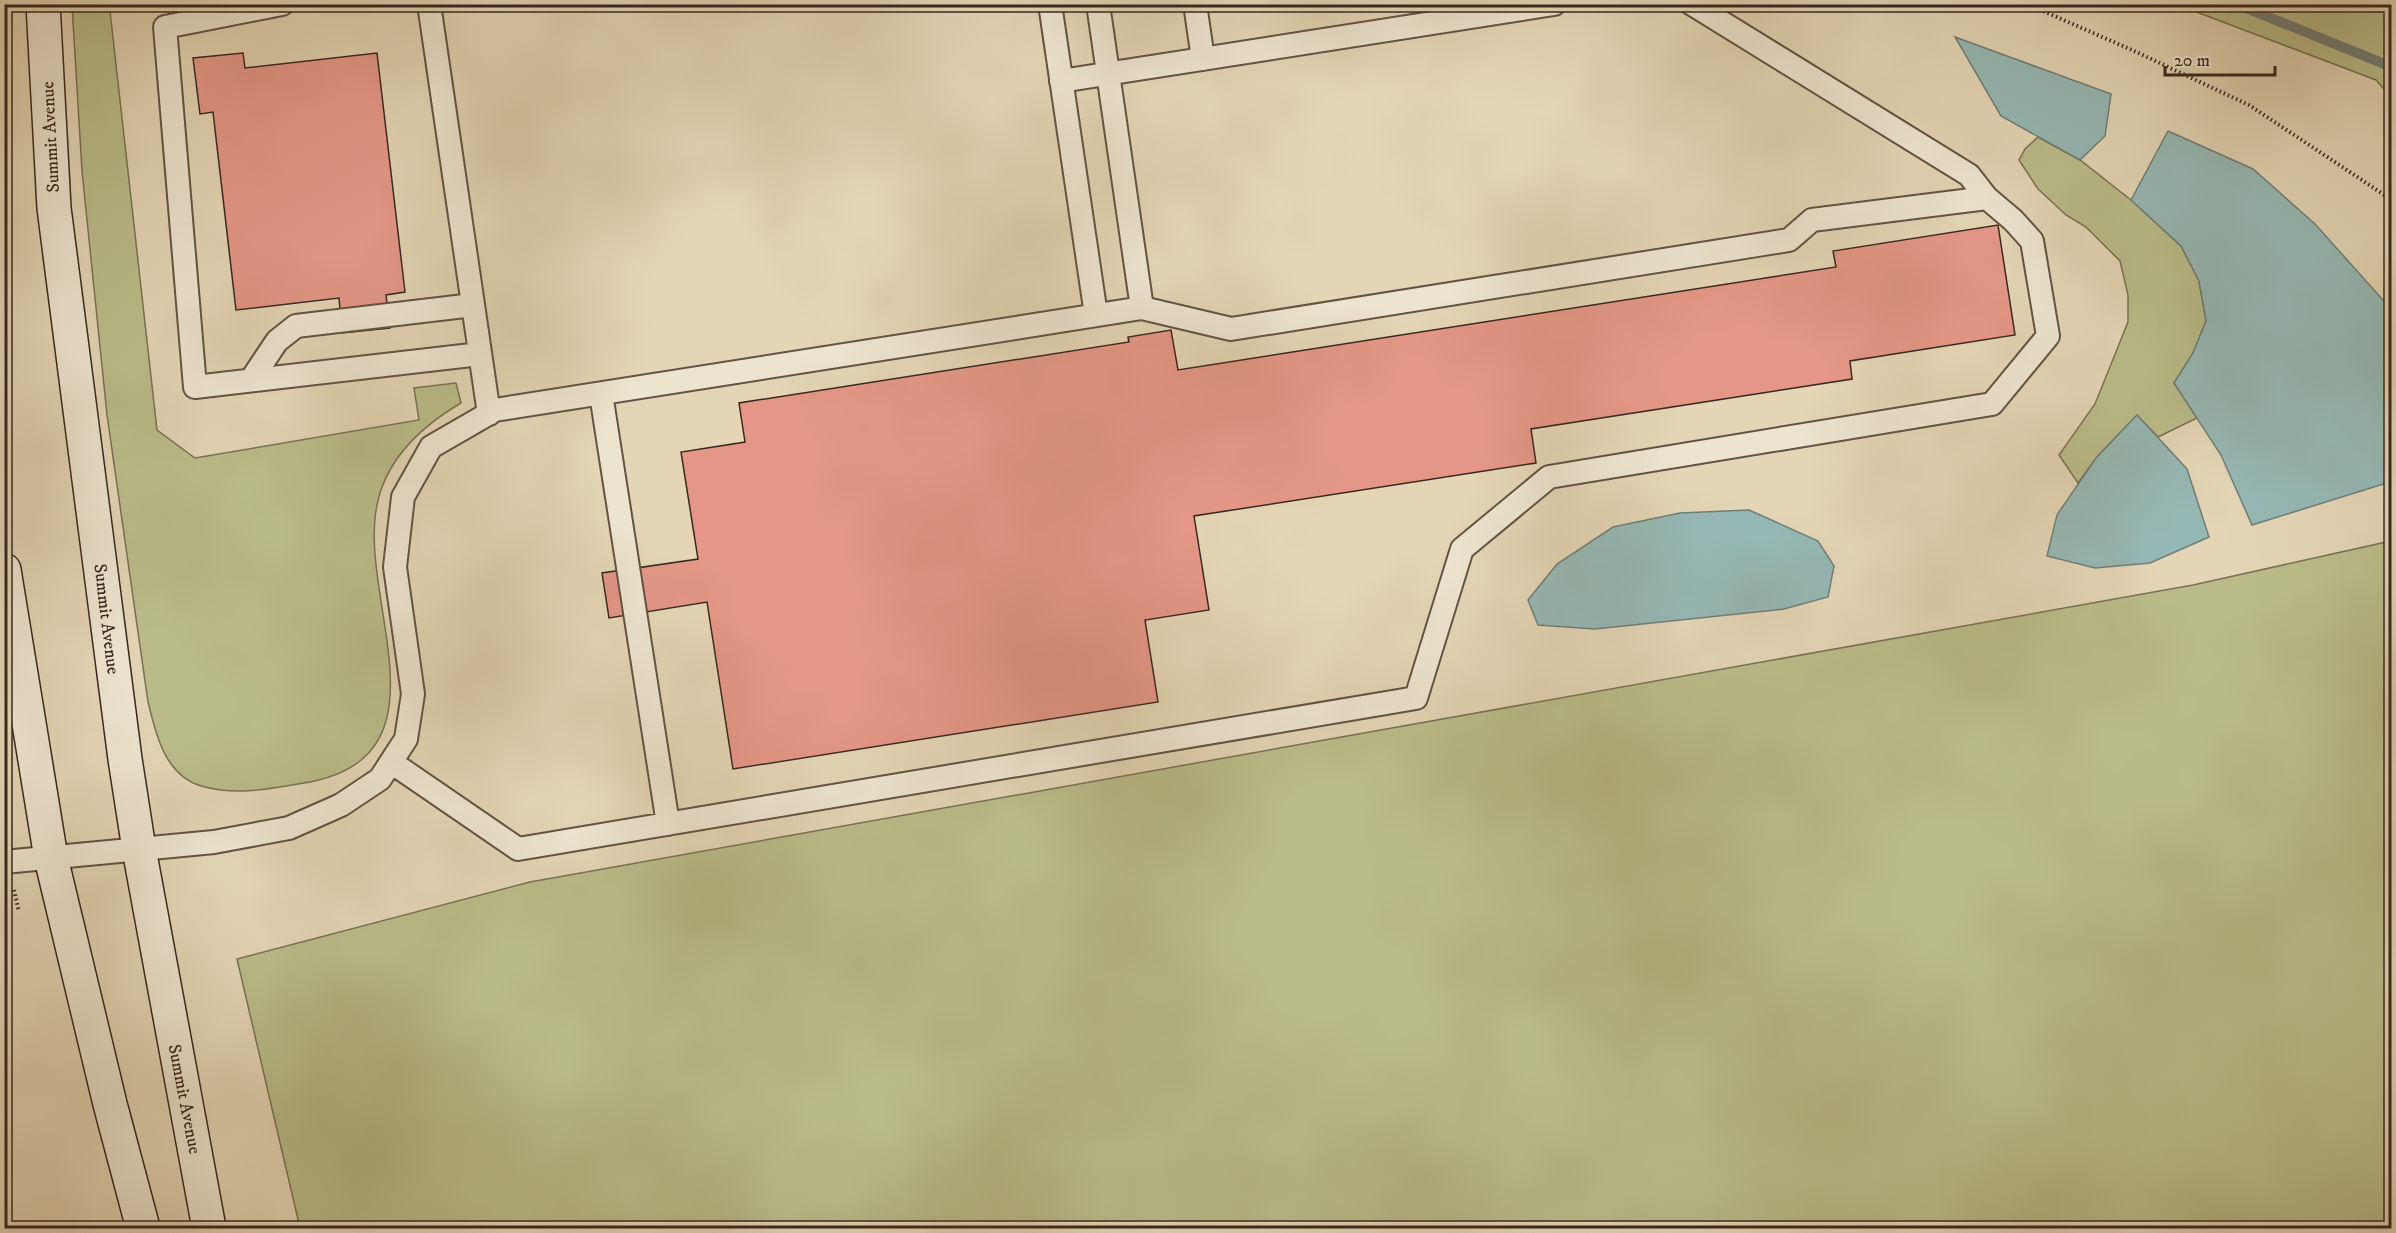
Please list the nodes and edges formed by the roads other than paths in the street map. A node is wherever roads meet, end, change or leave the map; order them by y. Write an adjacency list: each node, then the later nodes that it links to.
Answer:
1 (43, 4): 23 (main road, Summit Avenue)
2 (282, 4): 17 (lane)
3 (429, 4): 13 (lane)
4 (1050, 4): 11 (lane)
5 (1098, 4): 10 (lane)
6 (1195, 4): 9 (lane)
7 (1554, 4): 9 (lane)
8 (1692, 4): 12 (lane)
9 (1203, 59): 10 (lane)
10 (1108, 73): 11 (lane); 14 (lane)
11 (1061, 81): 15 (lane)
12 (1987, 198): 14 (lane); 22 (lane)
13 (473, 305): 16 (lane); 17 (lane)
14 (1142, 308): 15 (lane)
15 (1096, 315): 18 (lane)
16 (480, 354): 17 (lane); 19 (lane)
17 (251, 380)
18 (601, 394): 19 (lane); 22 (lane)
19 (489, 414): 21 (lane)
20 (4, 570): 24 (main road)
21 (391, 762): 22 (lane); 23 (lane)
22 (668, 824)
23 (138, 849): 24 (lane); 27 (main road, Summit Avenue)
24 (51, 858): 25 (lane); 26 (main road)
25 (4, 862)
26 (142, 1228)
27 (209, 1228)

